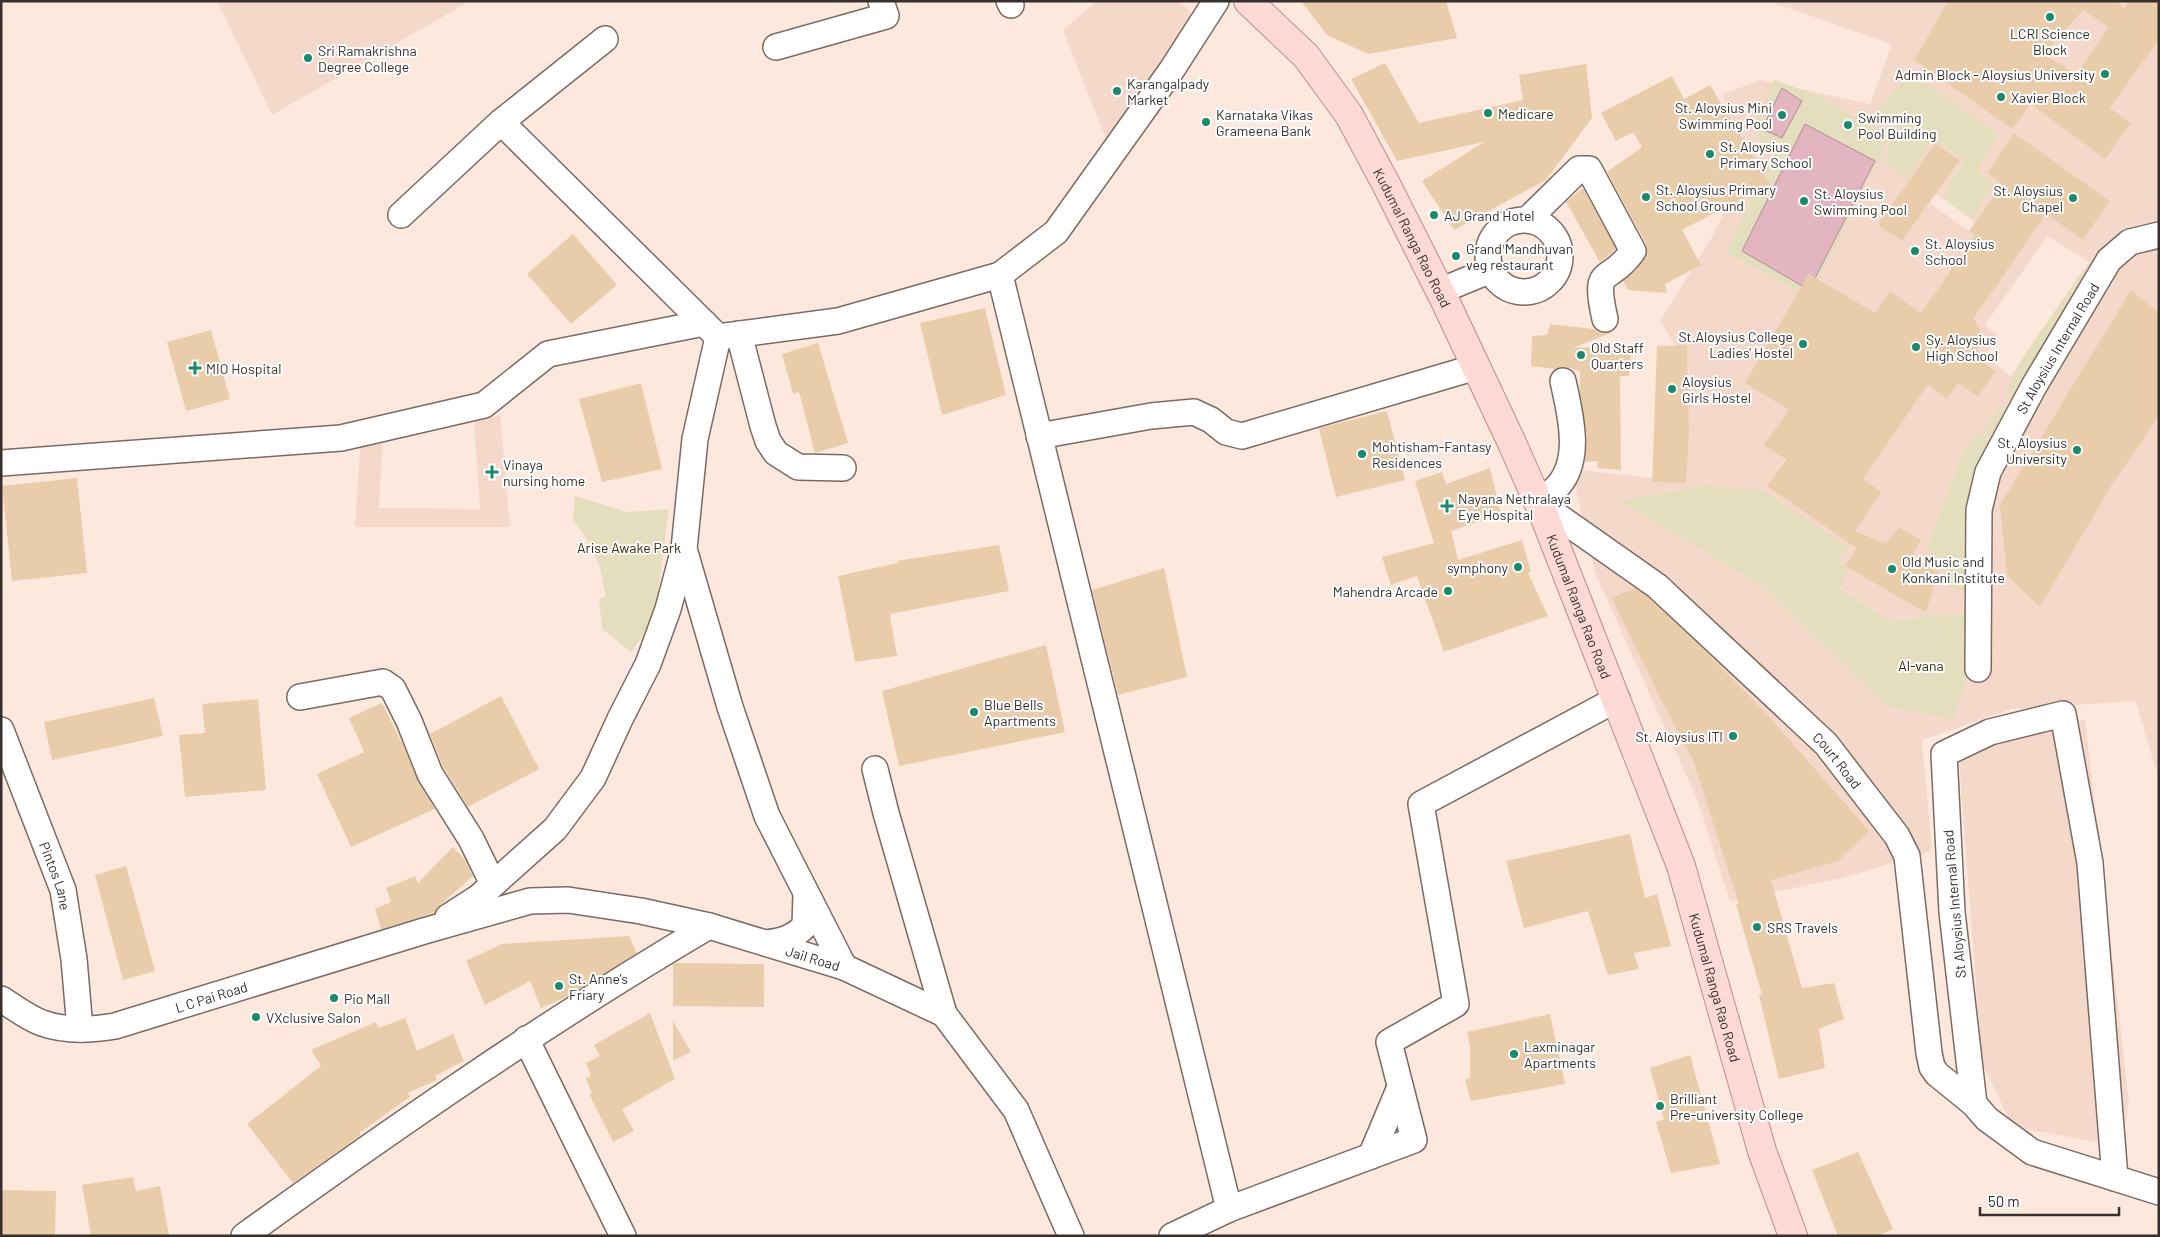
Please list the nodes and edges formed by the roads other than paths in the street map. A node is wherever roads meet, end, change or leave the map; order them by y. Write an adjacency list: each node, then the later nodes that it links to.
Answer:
1 (881, 1): 5 (street)
2 (1216, 1): 11 (street)
3 (1260, 4): 12 (main road, Kudumal Ranga Rao Road)
4 (605, 39): 6 (street)
5 (776, 47)
6 (501, 122): 7 (street); 14 (street)
7 (401, 214)
8 (1528, 219): 10 (street); 10 (street); 13 (street)
9 (2159, 235): 22 (street, St Aloysius Internal Road)
10 (1491, 270): 12 (street)
11 (1000, 275): 14 (street); 17 (street)
12 (1440, 291): 15 (main road, Kudumal Ranga Rao Road)
13 (1605, 319)
14 (720, 332): 18 (street); 19 (street); 21 (street)
15 (1476, 367): 17 (street); 20 (main road, Kudumal Ranga Rao Road)
16 (1563, 381): 20 (street)
17 (1039, 436): 42 (street)
18 (1, 463)
19 (843, 468)
20 (1545, 503): 24 (main road, Kudumal Ranga Rao Road); 38 (street, Court Road)
21 (684, 549): 27 (street); 28 (street)
22 (1978, 669)
23 (300, 697): 27 (street)
24 (1617, 699): 37 (street); 47 (main road, Kudumal Ranga Rao Road)
25 (1, 730): 35 (street, Pintos Lane)
26 (875, 769): 34 (street)
27 (493, 884): 30 (street)
28 (806, 892): 31 (street); 32 (street)
29 (709, 926): 30 (street, Jail Road); 31 (street, Jail Road); 36 (street)
30 (424, 932): 35 (street, L C Pai Road)
31 (766, 943): 32 (street, Jail Road)
32 (844, 967): 34 (street, Jail Road)
33 (1, 999): 35 (street, L C Pai Road)
34 (944, 1014): 45 (street, Jail Road)
35 (80, 1029)
36 (526, 1039): 43 (street); 44 (street)
37 (1400, 1087): 39 (street); 39 (street)
38 (1974, 1104): 40 (street); 40 (street, St Aloysius Internal Road)
39 (1371, 1156): 42 (street)
40 (2115, 1178): 41 (street)
41 (2159, 1192)
42 (1229, 1209): 46 (street)
43 (244, 1236)
44 (623, 1236)
45 (1071, 1236)
46 (1172, 1236)
47 (1793, 1236)

